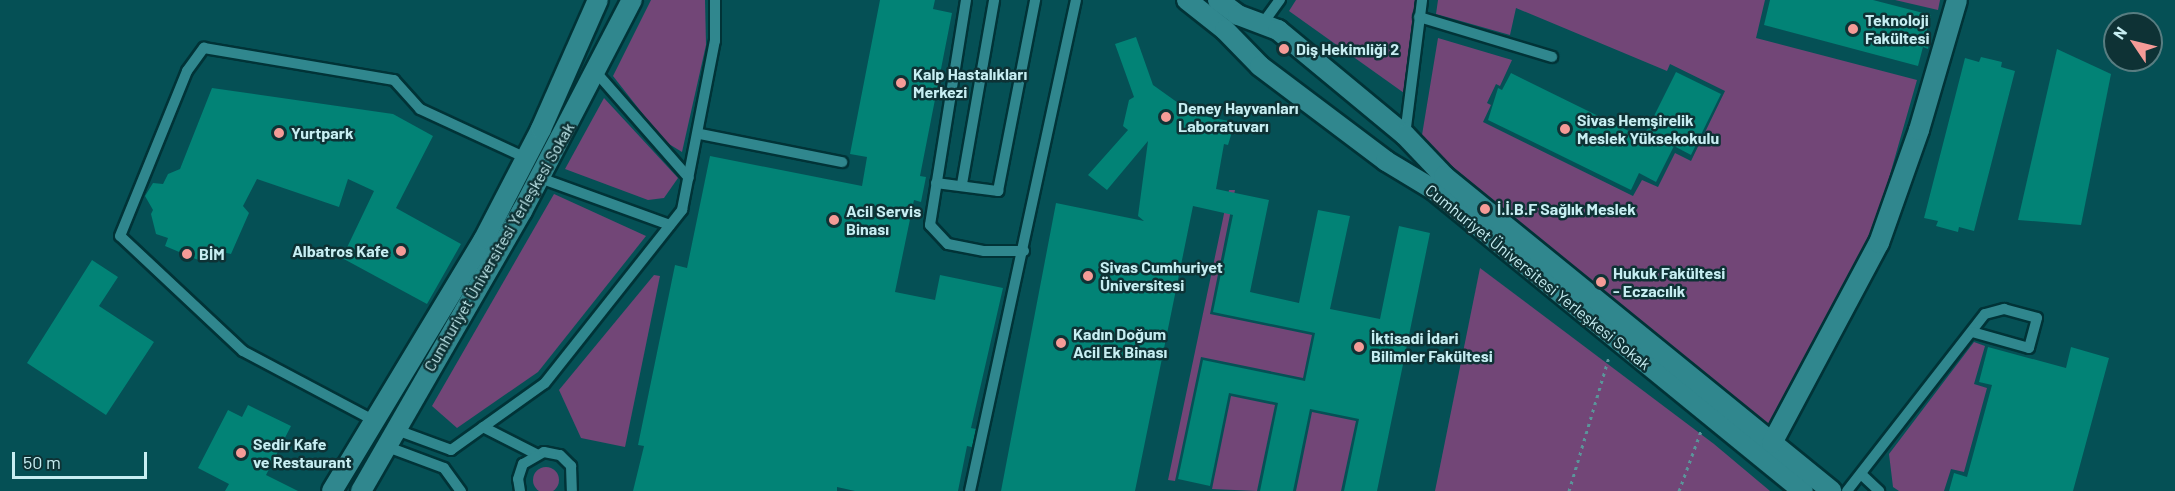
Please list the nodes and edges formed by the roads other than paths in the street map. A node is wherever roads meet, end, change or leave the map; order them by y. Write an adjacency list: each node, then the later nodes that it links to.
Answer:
1 (598, 0): 19 (street, Cumhuriyet Üniversitesi Yerleşkesi Sokak)
2 (632, 0): 16 (street, Cumhuriyet Üniversitesi Yerleşkesi Sokak)
3 (715, 0): 17 (lane)
4 (966, 0): 23 (lane)
5 (994, 0): 24 (lane)
6 (1035, 0): 24 (lane)
7 (1076, 0): 26 (lane)
8 (1186, 0): 40 (street, Cumhuriyet Üniversitesi Yerleşkesi Sokak)
9 (1218, 0): 14 (street, Cumhuriyet Üniversitesi Yerleşkesi Sokak)
10 (1280, 0): 14 (lane)
11 (1422, 0): 13 (lane)
12 (1957, 0): 31 (street)
13 (1419, 17): 15 (lane); 18 (lane)
14 (1263, 23): 18 (street, Cumhuriyet Üniversitesi Yerleşkesi Sokak)
15 (1552, 57)
16 (595, 70): 21 (street, Cumhuriyet Üniversitesi Yerleşkesi Sokak); 22 (lane)
17 (700, 134): 20 (lane); 22 (lane)
18 (1405, 135): 31 (street, Cumhuriyet Üniversitesi Yerleşkesi Sokak)
19 (526, 158): 21 (lane); 28 (street, Cumhuriyet Üniversitesi Yerleşkesi Sokak); 28 (lane)
20 (842, 162)
21 (544, 171): 25 (lane); 30 (street, Cumhuriyet Üniversitesi Yerleşkesi Sokak)
22 (689, 178): 25 (lane)
23 (936, 183): 24 (lane); 26 (lane)
24 (962, 184)
25 (670, 225): 29 (lane)
26 (1024, 251): 39 (lane)
27 (1972, 332): 27 (lane); 33 (lane)
28 (375, 421): 34 (street, Cumhuriyet Üniversitesi Yerleşkesi Sokak)
29 (483, 427): 30 (lane); 32 (lane)
30 (390, 437): 35 (street, Cumhuriyet Üniversitesi Yerleşkesi Sokak); 36 (lane)
31 (1772, 443): 41 (street, Cumhuriyet Üniversitesi Yerleşkesi Sokak)
32 (536, 454): 37 (lane); 38 (lane)
33 (1861, 474): 42 (lane); 43 (lane)
34 (332, 491)
35 (361, 491)
36 (461, 491)
37 (520, 491)
38 (572, 491)
39 (970, 491)
40 (1803, 491)
41 (1831, 491)
42 (1847, 491)
43 (1879, 491)

